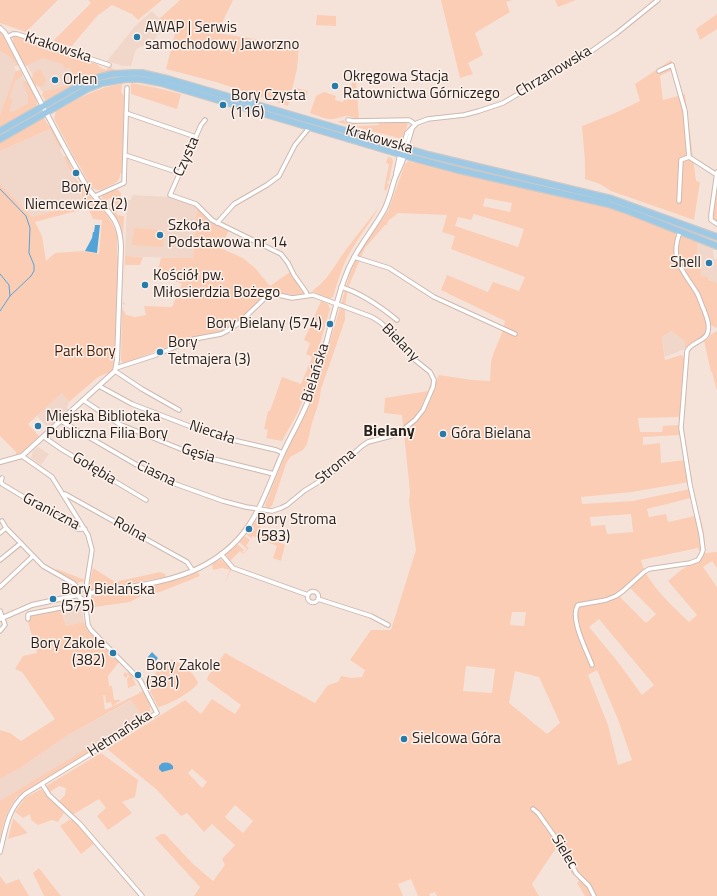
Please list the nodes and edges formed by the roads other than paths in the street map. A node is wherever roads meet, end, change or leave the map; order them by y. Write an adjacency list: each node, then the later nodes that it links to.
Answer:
1 (658, 0): 11 (street, Chrzanowska)
2 (0, 28): 3 (street)
3 (7, 37): 4 (street, Krakowska); 7 (street)
4 (109, 65)
5 (659, 71): 19 (street)
6 (126, 88): 8 (street)
7 (45, 109): 12 (main road, Krakowska); 13 (main road); 15 (main road); 16 (main road, Krakowska); 23 (street)
8 (126, 113): 14 (street); 17 (street)
9 (206, 120): 14 (street, Czysta)
10 (348, 120): 11 (street, Chrzanowska)
11 (415, 124): 16 (street)
12 (309, 128): 18 (main road, Krakowska); 25 (street)
13 (0, 132)
14 (196, 136): 21 (street, Czysta)
15 (0, 139)
16 (405, 148): 18 (street); 28 (main road, Krakowska)
17 (125, 155): 21 (street); 23 (street)
18 (402, 155): 27 (main road, Krakowska); 30 (street, Bielańska)
19 (689, 157): 22 (street); 24 (street)
20 (717, 172): 22 (street)
21 (180, 173): 25 (street, Czysta)
22 (716, 175): 26 (street)
23 (95, 196): 36 (street)
24 (679, 201)
25 (217, 223): 32 (street)
26 (717, 224)
27 (680, 232): 29 (main road, Krakowska); 76 (street)
28 (717, 237)
29 (717, 246)
30 (354, 257): 31 (street, Bielańska); 35 (street)
31 (342, 287): 33 (street, Bielańska); 34 (street)
32 (307, 295): 33 (street, Bielany); 36 (street)
33 (336, 305): 37 (street, Bielany); 43 (street, Bielańska)
34 (397, 320)
35 (515, 334)
36 (115, 369): 38 (street); 40 (street)
37 (434, 380): 50 (street, Stroma)
38 (99, 386): 39 (street); 43 (street, Niecała)
39 (83, 400): 41 (street); 46 (street, Gęsia)
40 (179, 410)
41 (61, 421): 42 (street); 50 (street, Ciasna)
42 (44, 437): 44 (street); 49 (street, Gołębia)
43 (283, 453): 46 (street, Bielańska)
44 (22, 456): 45 (street); 48 (street)
45 (0, 462)
46 (274, 474): 50 (street, Bielańska)
47 (2, 478): 53 (street, Graniczna)
48 (63, 493): 53 (street); 59 (street, Rolna)
49 (146, 500)
50 (259, 509): 56 (street, Bielańska)
51 (2, 521): 52 (street)
52 (6, 528): 54 (street); 55 (street)
53 (85, 529): 61 (street)
54 (0, 533)
55 (20, 543): 57 (street); 58 (street)
56 (221, 554): 59 (street, Bielańska); 65 (street)
57 (33, 556): 60 (street); 62 (street)
58 (0, 560)
59 (193, 571): 63 (street, Bielańska)
60 (0, 587)
61 (86, 588): 62 (street); 63 (street)
62 (80, 590): 64 (street)
63 (90, 593): 68 (street)
64 (78, 595): 66 (street); 68 (street)
65 (308, 595): 67 (street); 67 (street)
66 (64, 598): 70 (street); 72 (street)
67 (318, 599): 74 (street)
68 (85, 600): 77 (street, Hetmańska)
69 (74, 604): 70 (street)
70 (66, 607): 73 (street)
71 (0, 611): 72 (street)
72 (1, 619): 75 (street)
73 (28, 620)
74 (388, 625)
75 (0, 632)
76 (592, 665)
77 (42, 784): 79 (street, Hetmańska); 80 (street)
78 (533, 809): 81 (street, Sielec)
79 (0, 852)
80 (142, 896)
81 (594, 896)

